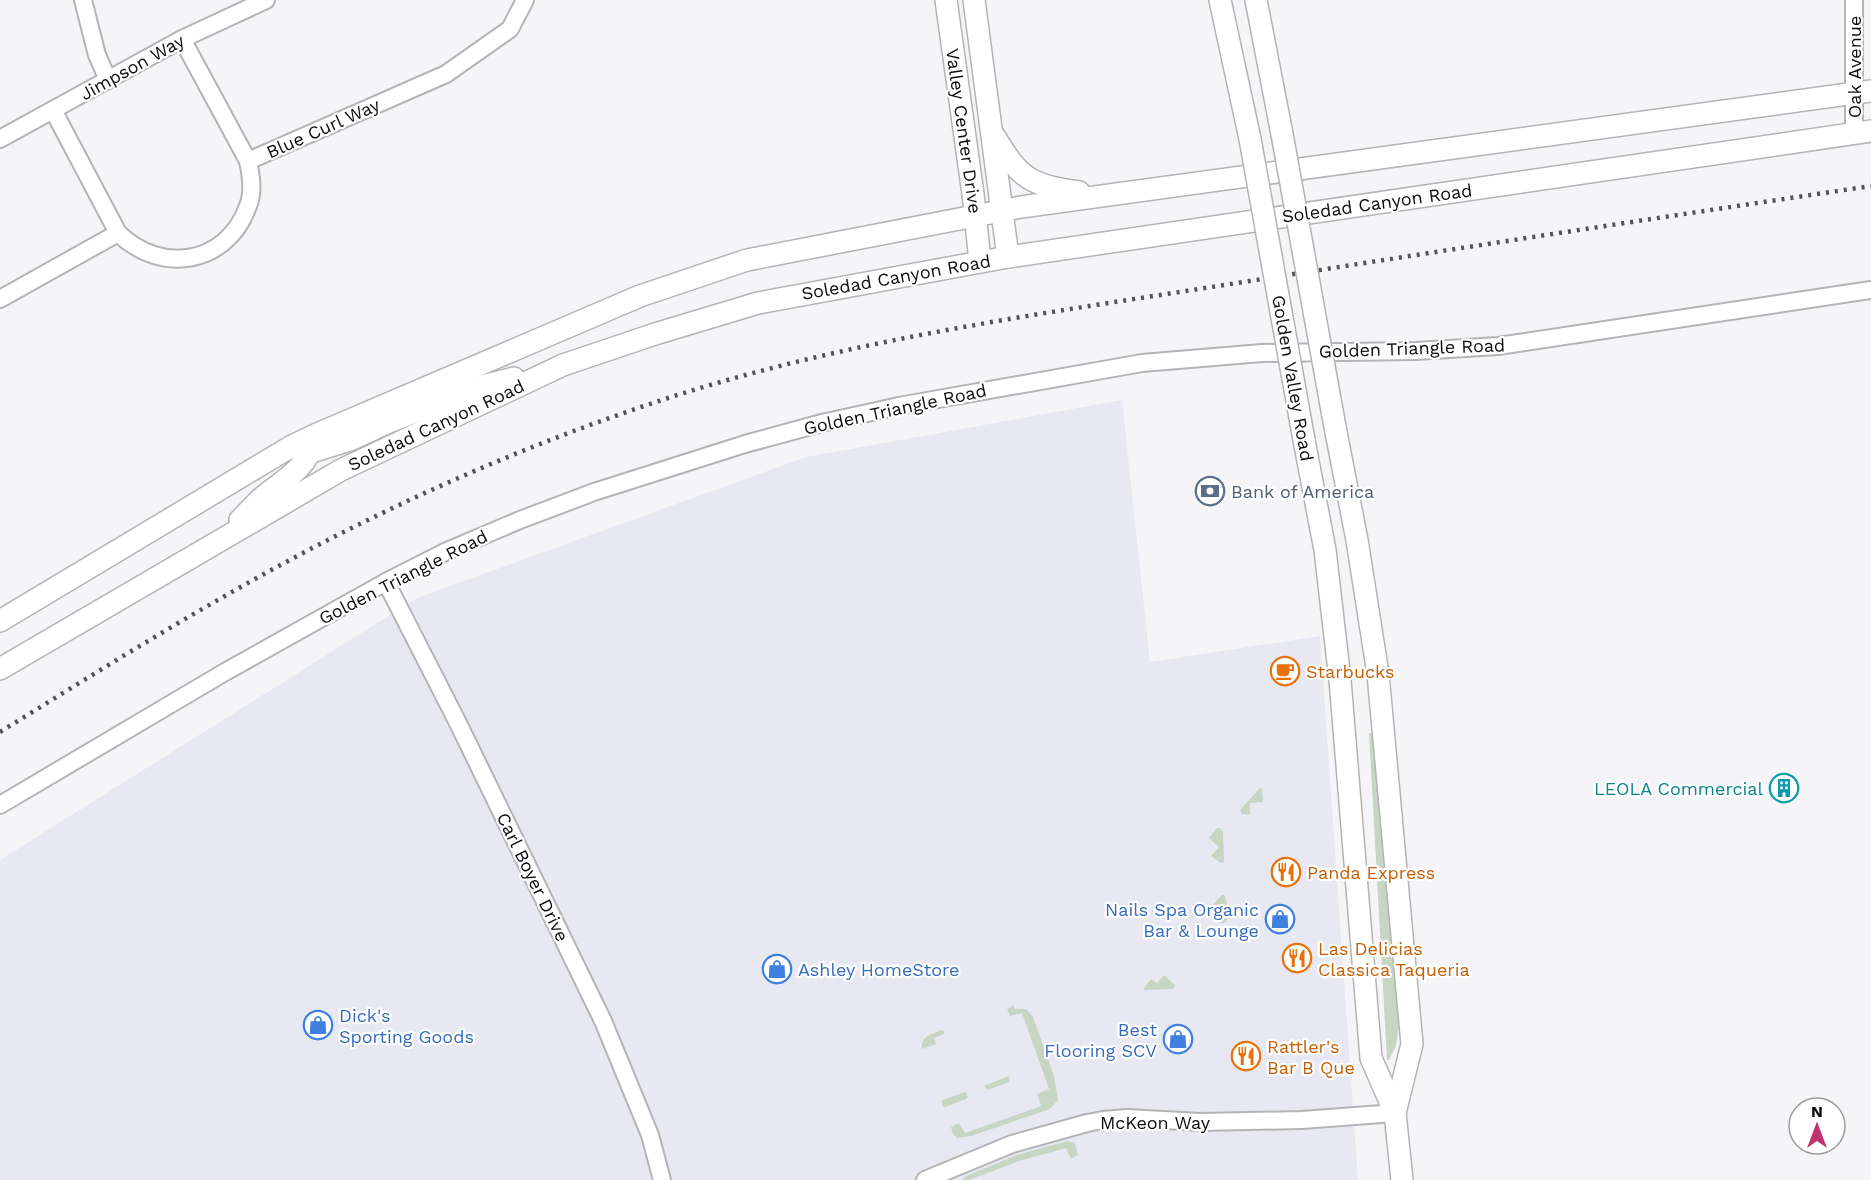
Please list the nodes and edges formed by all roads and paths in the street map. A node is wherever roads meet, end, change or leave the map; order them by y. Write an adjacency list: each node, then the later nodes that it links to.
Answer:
1 (83, 0): 10 (street)
2 (266, 0): 9 (street, Jimpson Way)
3 (525, 0): 16 (street, Blue Curl Way)
4 (946, 0): 19 (main road, Valley Center Drive)
5 (974, 0): 13 (main road, Valley Center Drive)
6 (1220, 0): 32 (main road, Golden Valley Road, bridge)
7 (1256, 0): 32 (main road, Golden Valley Road, bridge)
8 (1854, 0): 11 (street, Oak Avenue)
9 (182, 39): 10 (street, Jimpson Way); 16 (street)
10 (108, 80): 12 (street, Jimpson Way)
11 (1862, 92): 14 (street, Oak Avenue); 17 (main road, Soledad Canyon Road)
12 (53, 110): 15 (street, Jimpson Way); 20 (street)
13 (991, 131): 17 (main road); 18 (main road, Valley Center Drive)
14 (1862, 132): 21 (main road, Soledad Canyon Road)
15 (0, 139)
16 (248, 161): 20 (street, Blue Curl Way)
17 (1106, 195): 18 (main road, Soledad Canyon Road)
18 (1001, 210): 19 (main road, Soledad Canyon Road); 21 (main road, Valley Center Drive)
19 (976, 214): 22 (main road, Valley Center Drive); 26 (main road, Soledad Canyon Road)
20 (118, 233): 24 (street)
21 (1008, 257): 22 (main road, Soledad Canyon Road)
22 (980, 261): 25 (main road, Soledad Canyon Road)
23 (1871, 290): 28 (street, Golden Triangle Road)
24 (0, 299)
25 (563, 365): 26 (main road); 27 (main road, Soledad Canyon Road)
26 (306, 444): 27 (main road); 29 (main road, Soledad Canyon Road)
27 (222, 538): 30 (main road, Soledad Canyon Road)
28 (386, 582): 31 (street, Golden Triangle Road); 33 (street, Carl Boyer Drive)
29 (0, 621)
30 (0, 669)
31 (0, 805)
32 (1395, 1113): 34 (street, McKeon Way); 35 (main road, Golden Valley Road)
33 (662, 1180)
34 (925, 1180)
35 (1402, 1180)

